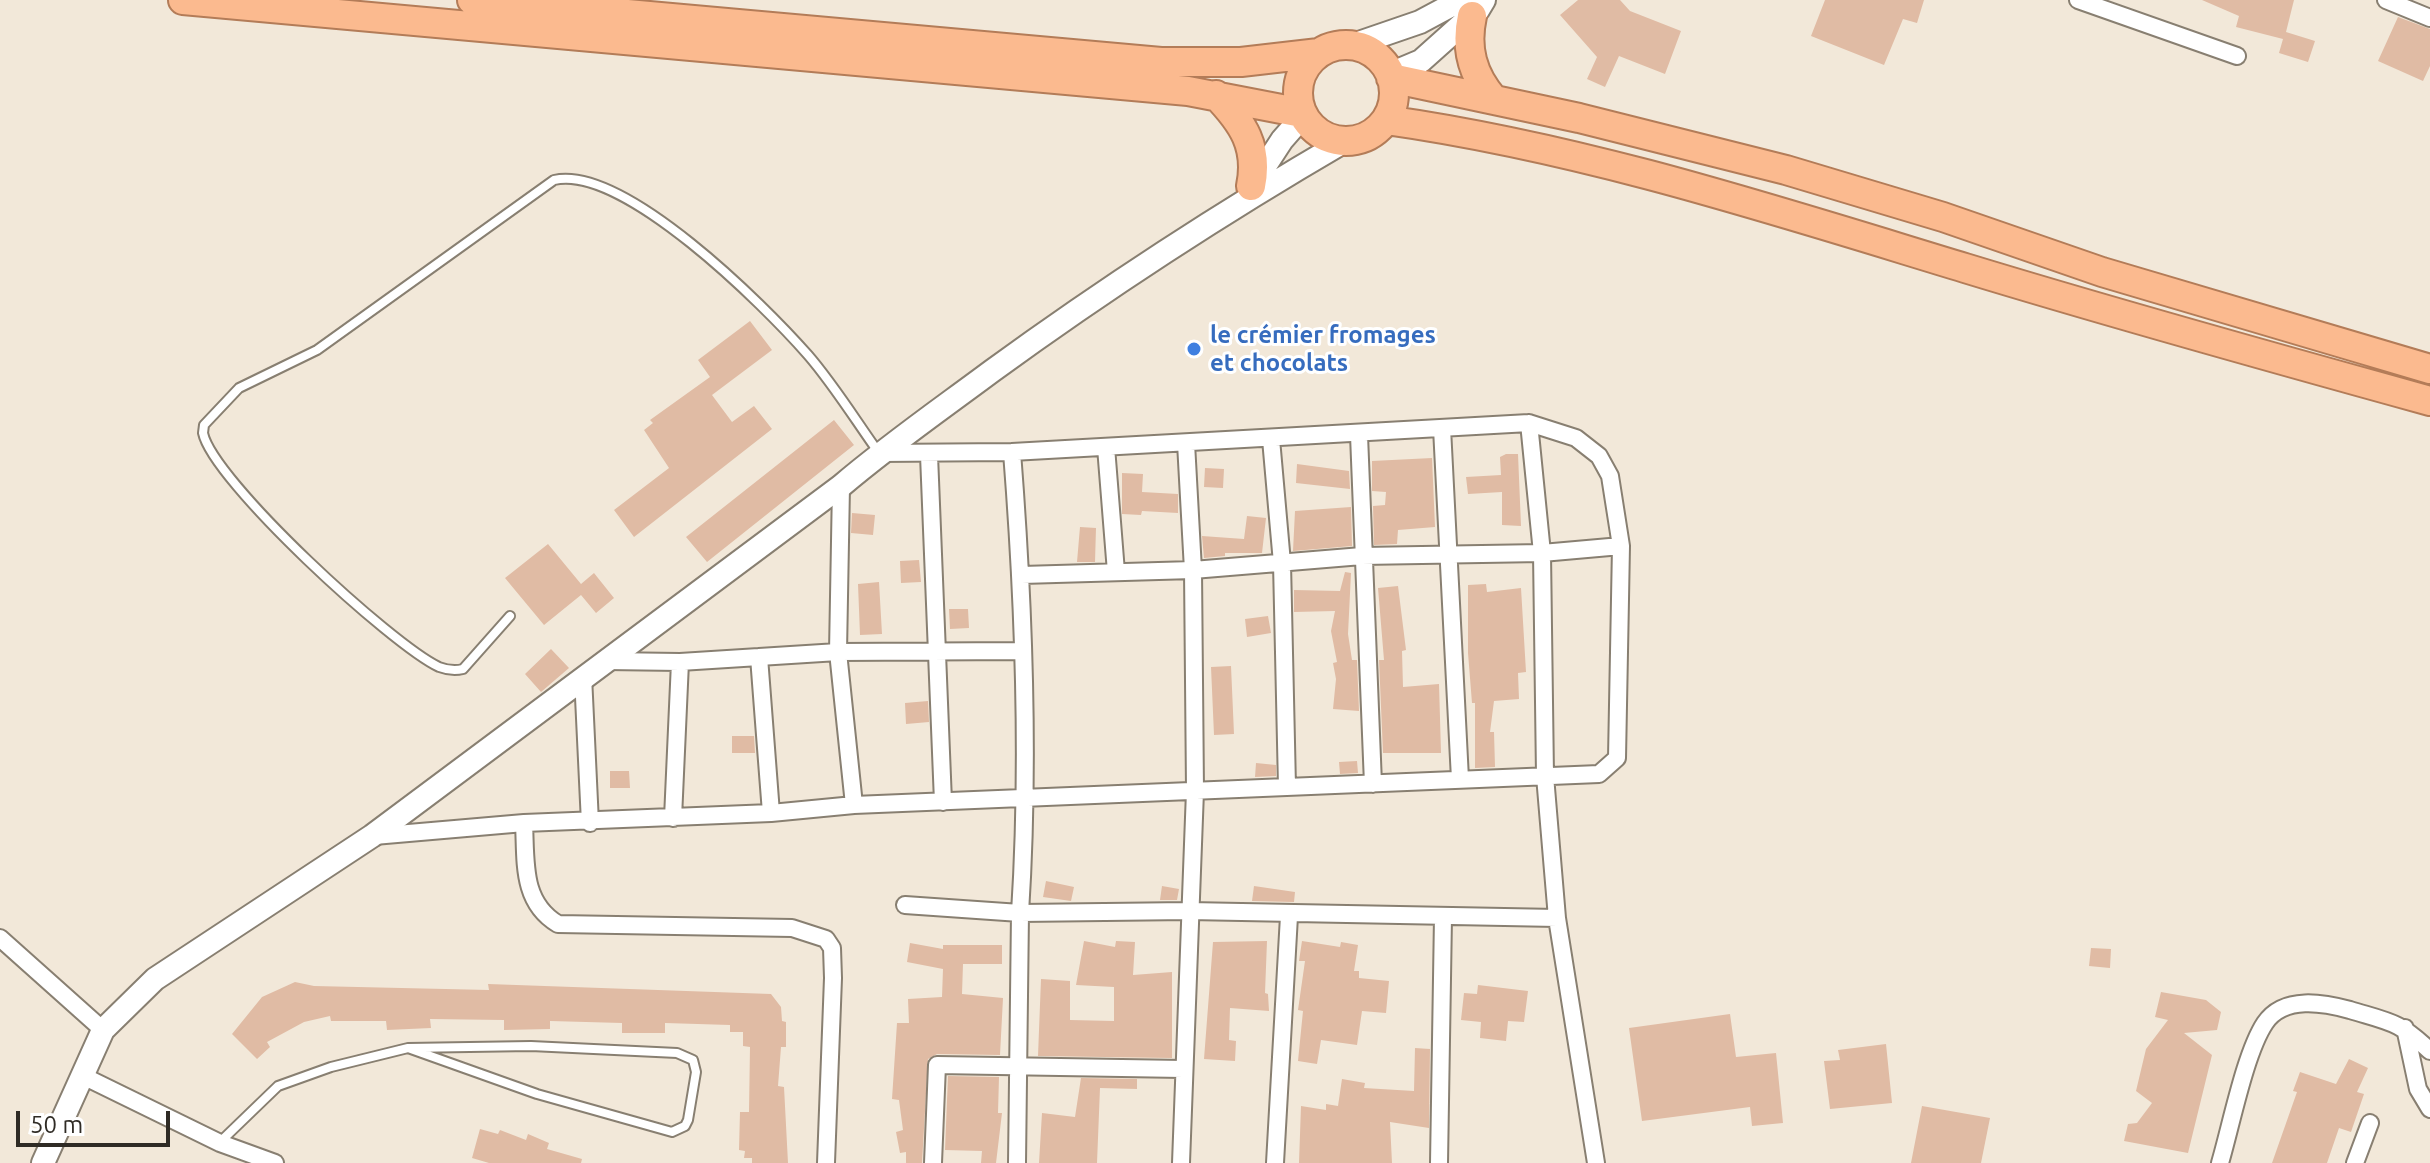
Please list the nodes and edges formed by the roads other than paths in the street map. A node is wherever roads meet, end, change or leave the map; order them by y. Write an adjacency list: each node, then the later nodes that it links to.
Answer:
1 (183, 0): 11 (highway)
2 (472, 0): 8 (highway)
3 (2078, 0): 9 (street)
4 (2386, 0): 6 (street)
5 (1472, 5): 7 (main road); 10 (main road); 12 (highway)
6 (2430, 18)
7 (1353, 45): 8 (highway); 10 (highway)
8 (1319, 53): 13 (highway)
9 (2237, 56)
10 (1391, 76): 12 (highway); 14 (highway)
11 (1216, 95): 13 (highway); 16 (highway)
12 (1494, 100): 17 (highway)
13 (1303, 115): 15 (highway); 16 (main road)
14 (1386, 120): 15 (highway); 18 (highway)
15 (1345, 141): 16 (main road)
16 (1247, 193): 26 (main road)
17 (2430, 369)
18 (2430, 401)
19 (1529, 423): 20 (street); 29 (street); 30 (street)
20 (1442, 428): 21 (street); 31 (street)
21 (1359, 435): 22 (street); 32 (street)
22 (1271, 439): 23 (street); 33 (street)
23 (1186, 443): 24 (street); 34 (street)
24 (1106, 447): 25 (street); 35 (street)
25 (1012, 452): 27 (street); 36 (street)
26 (879, 453): 27 (street); 28 (main road); 37 (lane)
27 (929, 455): 40 (street)
28 (841, 486): 39 (street); 42 (main road)
29 (1621, 546): 30 (street); 45 (street)
30 (1542, 553): 31 (street); 45 (street)
31 (1448, 555): 32 (street); 46 (street)
32 (1362, 556): 33 (street); 47 (street)
33 (1282, 563): 34 (street); 48 (street)
34 (1193, 570): 35 (street); 49 (street)
35 (1116, 572): 36 (street)
36 (1022, 575): 38 (street)
37 (510, 616)
38 (1023, 651): 40 (street); 50 (street)
39 (838, 652): 40 (street); 41 (street); 52 (street)
40 (938, 652): 51 (street)
41 (759, 657): 43 (street); 53 (street)
42 (606, 661): 43 (street); 44 (main road)
43 (680, 662): 54 (street)
44 (583, 676): 56 (street); 57 (main road)
45 (1545, 776): 46 (street); 63 (street)
46 (1460, 779): 47 (street)
47 (1373, 784): 48 (street)
48 (1287, 787): 49 (street)
49 (1195, 791): 50 (street); 59 (street)
50 (1027, 798): 51 (street); 60 (street)
51 (943, 802): 52 (street)
52 (854, 805): 53 (street)
53 (771, 813): 54 (street)
54 (673, 818): 56 (street)
55 (524, 823): 56 (street); 57 (street); 77 (street)
56 (590, 823)
57 (372, 836): 66 (main road)
58 (905, 905): 60 (street)
59 (1189, 911): 60 (street); 61 (street); 70 (street)
60 (1020, 913): 69 (street)
61 (1289, 916): 62 (street); 81 (street)
62 (1443, 917): 63 (street); 82 (street)
63 (1557, 918): 83 (street)
64 (0, 938): 66 (street)
65 (2405, 1026): 68 (street); 72 (street); 84 (street)
66 (103, 1030): 71 (main road)
67 (408, 1048): 67 (lane); 74 (lane)
68 (2430, 1051)
69 (1017, 1068): 70 (street); 78 (street); 79 (street)
70 (1183, 1069): 80 (street)
71 (81, 1075): 74 (street); 75 (main road)
72 (2430, 1109)
73 (2370, 1123): 85 (street)
74 (220, 1143): 76 (street)
75 (43, 1163)
76 (275, 1163)
77 (826, 1163)
78 (933, 1163)
79 (1017, 1163)
80 (1181, 1163)
81 (1275, 1163)
82 (1439, 1163)
83 (1596, 1163)
84 (2220, 1163)
85 (2355, 1163)

